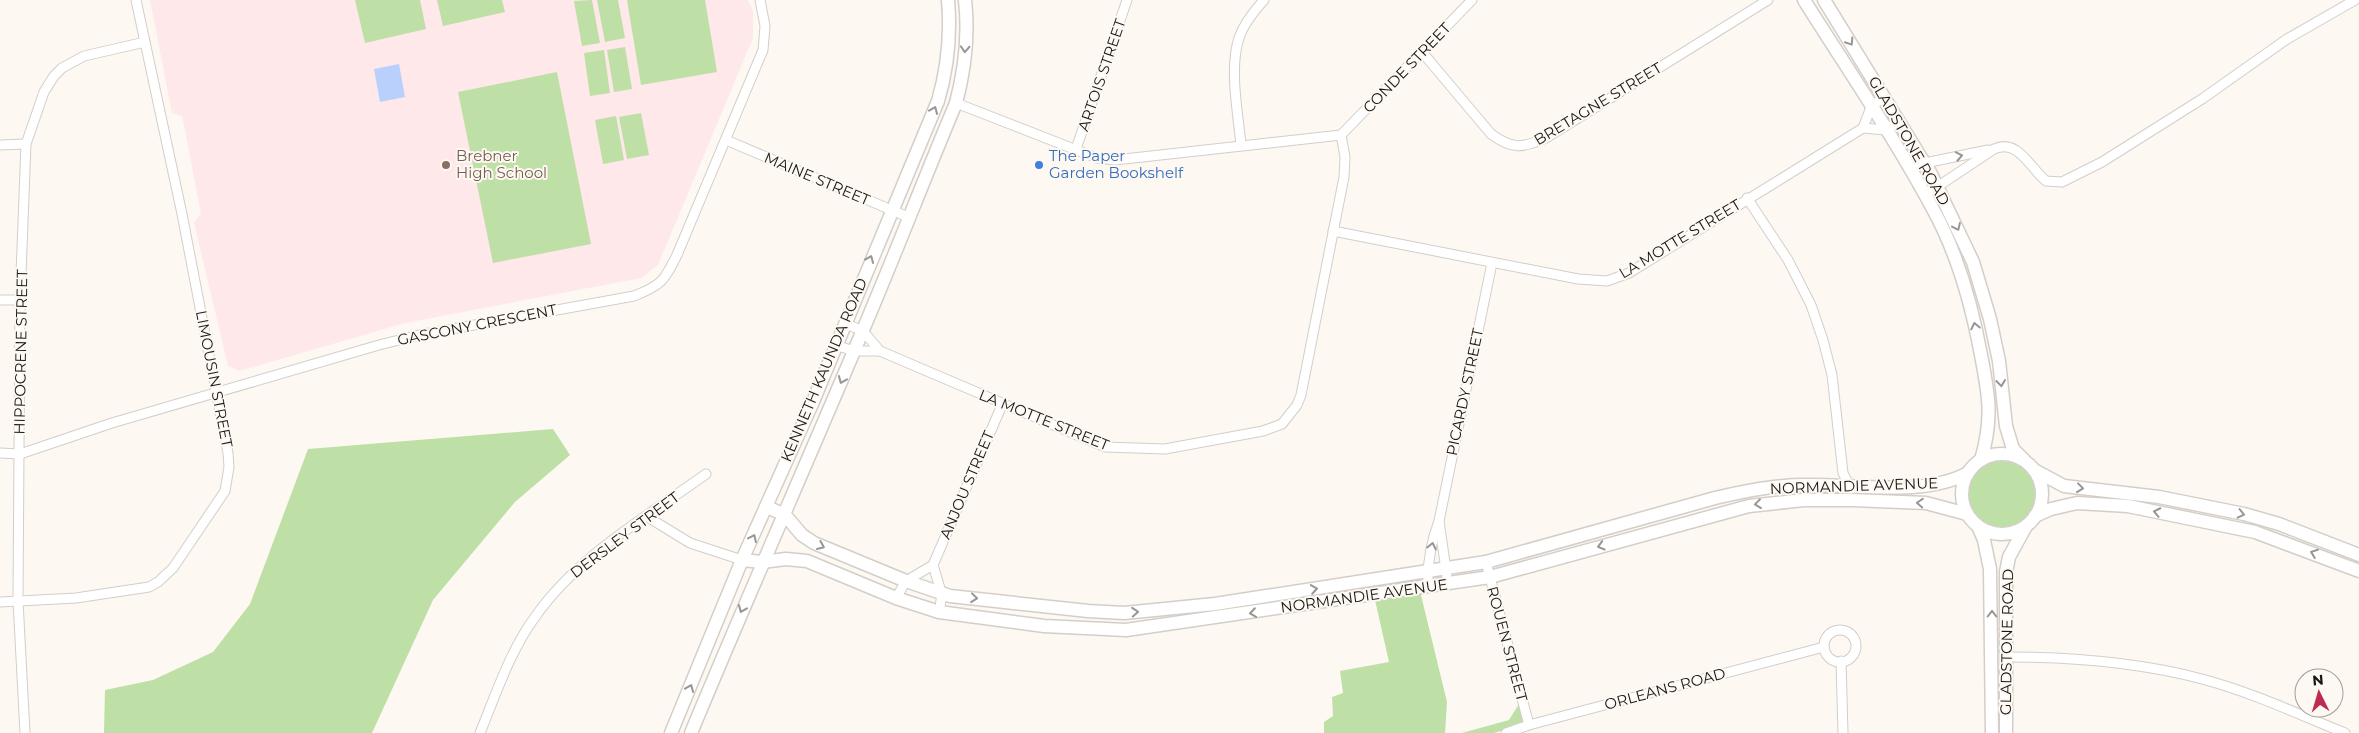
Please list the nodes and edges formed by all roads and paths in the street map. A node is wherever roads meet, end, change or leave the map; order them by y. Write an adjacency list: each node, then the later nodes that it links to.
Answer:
1 (136, 0): 12 (street, LIMOUSIN STREET)
2 (760, 0): 21 (street, GASCONY CRESCENT)
3 (948, 0): 32 (street, KENNETH KAUNDA ROAD, one-way to 3)
4 (964, 0): 15 (street, KENNETH KAUNDA ROAD, one-way to 15)
5 (1127, 0): 25 (street, ARTOIS STREET)
6 (1264, 0): 23 (street)
7 (1472, 0): 13 (street, CONDE STREET)
8 (1768, 0): 13 (street, BRETAGNE STREET)
9 (1804, 0): 16 (street, GLADSTONE ROAD)
10 (1824, 0): 14 (street, GLADSTONE ROAD, one-way to 14)
11 (2355, 0): 26 (street)
12 (145, 42): 22 (street, HIPPOCRENE STREET); 43 (street, LIMOUSIN STREET)
13 (1422, 52): 20 (street, CONDE STREET)
14 (1884, 97): 16 (street); 17 (street, GLADSTONE ROAD)
15 (956, 103): 25 (street); 33 (street, KENNETH KAUNDA ROAD)
16 (1871, 107): 18 (street); 19 (street, GLADSTONE ROAD)
17 (1899, 121): 19 (street); 27 (street, GLADSTONE ROAD)
18 (1863, 128): 19 (street); 31 (street, LA MOTTE STREET)
19 (1886, 130): 28 (street, GLADSTONE ROAD)
20 (1341, 135): 23 (street); 34 (street, LA MOTTE STREET)
21 (726, 140): 32 (street, MAINE STREET); 43 (street, GASCONY CRESCENT)
22 (26, 144): 24 (street); 37 (street, HIPPOCRENE STREET)
23 (1241, 145): 25 (street)
24 (0, 146)
25 (1076, 149)
26 (1994, 149): 27 (street, one-way to 26); 29 (street)
27 (1925, 163): 28 (street); 29 (street, GLADSTONE ROAD)
28 (1910, 170): 30 (street, GLADSTONE ROAD)
29 (1939, 187): 30 (street); 50 (street, GLADSTONE ROAD, one-way to 50)
30 (1925, 195): 49 (street, GLADSTONE ROAD, one-way to 30)
31 (1747, 198): 35 (street, LA MOTTE STREET); 52 (street)
32 (891, 210): 33 (street, MAINE STREET); 38 (street, KENNETH KAUNDA ROAD, one-way to 32)
33 (908, 217): 39 (street, KENNETH KAUNDA ROAD)
34 (1333, 231): 35 (street, LA MOTTE STREET); 45 (street, LA MOTTE STREET)
35 (1492, 263): 64 (street, PICARDY STREET)
36 (0, 300): 37 (street)
37 (20, 300): 48 (street, HIPPOCRENE STREET)
38 (844, 323): 39 (street, LA MOTTE STREET); 40 (street, KENNETH KAUNDA ROAD)
39 (863, 331): 41 (street, LA MOTTE STREET); 42 (street, KENNETH KAUNDA ROAD)
40 (835, 346): 42 (street, LA MOTTE STREET); 44 (street, KENNETH KAUNDA ROAD)
41 (880, 350): 42 (street, LA MOTTE STREET); 45 (street, LA MOTTE STREET)
42 (854, 351): 46 (street, KENNETH KAUNDA ROAD, one-way to 46)
43 (217, 392): 48 (street, GASCONY CRESCENT); 81 (street, LIMOUSIN STREET)
44 (812, 404): 46 (street); 59 (street, KENNETH KAUNDA ROAD)
45 (1002, 405): 71 (street, ANJOU STREET)
46 (829, 411): 61 (street, KENNETH KAUNDA ROAD)
47 (0, 453): 48 (street, GASCONY CRESCENT)
48 (20, 454): 81 (street, HIPPOCRENE STREET)
49 (1981, 460): 50 (street); 53 (street)
50 (2024, 460): 51 (street)
51 (2036, 471): 63 (street); 67 (street, one-way to 67)
52 (1843, 473): 55 (street); 56 (street)
53 (1968, 473): 56 (street, NORMANDIE AVENUE); 60 (street)
54 (706, 474): 62 (street, DERSLEY STREET)
55 (1833, 486): 56 (street, NORMANDIE AVENUE); 57 (street); 70 (street, NORMANDIE AVENUE)
56 (1851, 486): 58 (street)
57 (1832, 500): 58 (street, NORMANDIE AVENUE); 75 (street, NORMANDIE AVENUE, one-way to 75)
58 (1852, 500): 60 (street, NORMANDIE AVENUE, one-way to 58)
59 (767, 507): 61 (street); 68 (street, KENNETH KAUNDA ROAD, one-way to 59)
60 (1967, 514): 65 (street)
61 (784, 515): 69 (street, KENNETH KAUNDA ROAD); 76 (street, NORMANDIE AVENUE, one-way to 76)
62 (646, 516): 68 (street); 93 (street, DERSLEY STREET)
63 (2036, 516): 66 (street); 73 (street, one-way to 63)
64 (1439, 521): 72 (street, PICARDY STREET); 74 (street, PICARDY STREET, one-way to 64)
65 (1978, 526): 66 (street); 86 (street, GLADSTONE ROAD, one-way to 65)
66 (2026, 526): 88 (street, GLADSTONE ROAD)
67 (2359, 555)
68 (742, 560): 69 (street, NORMANDIE AVENUE); 94 (street, KENNETH KAUNDA ROAD, one-way to 68)
69 (762, 562): 80 (street, NORMANDIE AVENUE); 95 (street, KENNETH KAUNDA ROAD, one-way to 95)
70 (1486, 562): 72 (street, NORMANDIE AVENUE); 75 (street, ROUEN STREET)
71 (933, 565): 76 (street); 79 (street)
72 (1446, 570): 74 (street, NORMANDIE AVENUE); 77 (street, PICARDY STREET)
73 (2359, 571)
74 (1428, 572): 78 (street, PICARDY STREET); 83 (street, NORMANDIE AVENUE, one-way to 74)
75 (1490, 577): 77 (street, NORMANDIE AVENUE); 91 (street, ROUEN STREET)
76 (906, 581): 79 (street, NORMANDIE AVENUE); 80 (street)
77 (1448, 584): 78 (street, NORMANDIE AVENUE)
78 (1428, 587): 85 (street, NORMANDIE AVENUE, one-way to 85)
79 (942, 595): 83 (street, NORMANDIE AVENUE, one-way to 83); 84 (street)
80 (896, 598): 84 (street, NORMANDIE AVENUE)
81 (18, 601): 82 (street, LIMOUSIN STREET); 92 (street, HIPPOCRENE STREET)
82 (0, 602)
83 (1088, 611): 85 (street)
84 (939, 612): 85 (street, NORMANDIE AVENUE)
85 (1087, 629)
86 (1992, 646): 88 (street); 90 (street, GLADSTONE ROAD)
87 (1824, 647): 89 (street); 89 (street); 91 (street, ORLEANS ROAD)
88 (2005, 658): 90 (street); 99 (street, GLADSTONE ROAD); 100 (street)
89 (1841, 661): 97 (street)
90 (1992, 669): 98 (street, GLADSTONE ROAD)
91 (1529, 725): 96 (street, ORLEANS ROAD)
92 (25, 733)
93 (480, 733)
94 (671, 733)
95 (691, 733)
96 (1506, 733)
97 (1843, 733)
98 (1992, 733)
99 (2006, 733)
100 (2345, 733)

